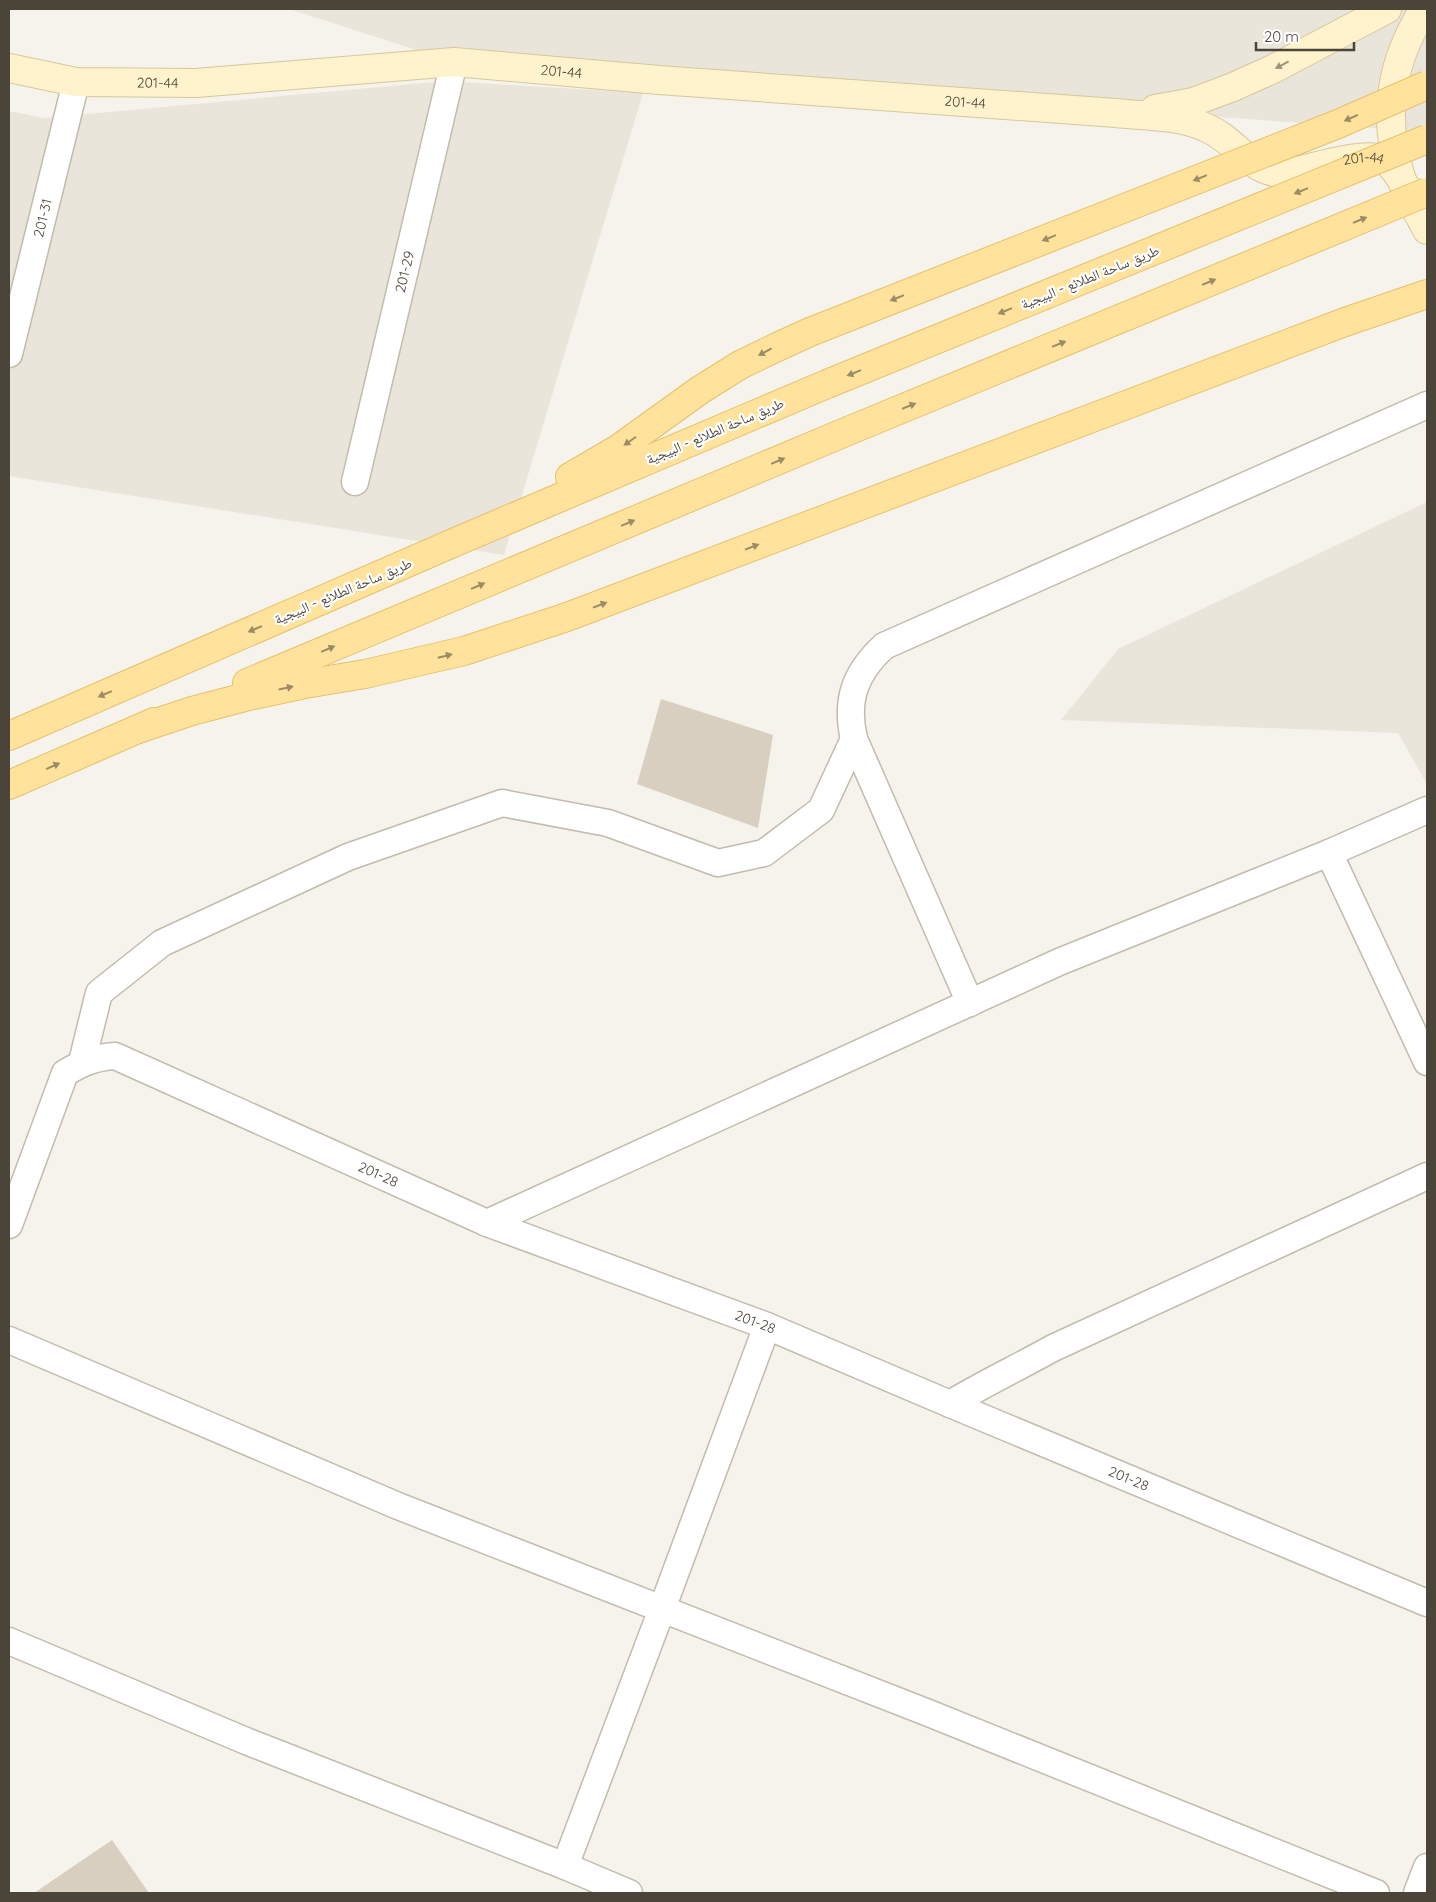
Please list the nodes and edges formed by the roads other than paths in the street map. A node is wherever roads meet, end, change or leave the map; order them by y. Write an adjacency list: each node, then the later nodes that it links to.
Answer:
1 (1386, 9): 7 (street, 201-44, one-way to 7)
2 (1424, 9): 9 (street)
3 (454, 62): 5 (street, 201-44); 7 (street, 201-44); 14 (street, 201-29)
4 (9, 68): 5 (street, 201-44)
5 (76, 82): 12 (street, 201-31)
6 (1427, 84): 15 (main road, one-way to 15, bridge)
7 (1116, 113): 9 (street, 201-44)
8 (1427, 139): 15 (main road, طريق ساحة الطلائع - البيجية, one-way to 15, bridge)
9 (1416, 190): 10 (street); 16 (main road, one-way to 9, bridge)
10 (1427, 230)
11 (1427, 294): 16 (main road, one-way to 11)
12 (9, 354)
13 (1427, 405): 18 (street)
14 (355, 482)
15 (460, 540): 17 (main road, طريق ساحة الطلائع - البيجية, one-way to 17)
16 (138, 729): 19 (main road, one-way to 16)
17 (9, 736)
18 (854, 739): 22 (street); 23 (street)
19 (9, 785)
20 (1427, 810): 21 (street)
21 (1328, 854): 22 (street); 24 (street)
22 (970, 1003): 26 (street)
23 (82, 1062): 26 (street, 201-28); 27 (street)
24 (1427, 1062)
25 (1427, 1176): 30 (street)
26 (488, 1223): 28 (street, 201-28)
27 (9, 1225)
28 (767, 1326): 30 (street, 201-28); 32 (street)
29 (9, 1340): 32 (street)
30 (950, 1404): 31 (street, 201-28)
31 (1423, 1598)
32 (662, 1609): 34 (street); 37 (street)
33 (9, 1642): 34 (street)
34 (565, 1866): 36 (street)
35 (1427, 1867): 38 (street)
36 (629, 1893)
37 (1376, 1893)
38 (1417, 1893)

